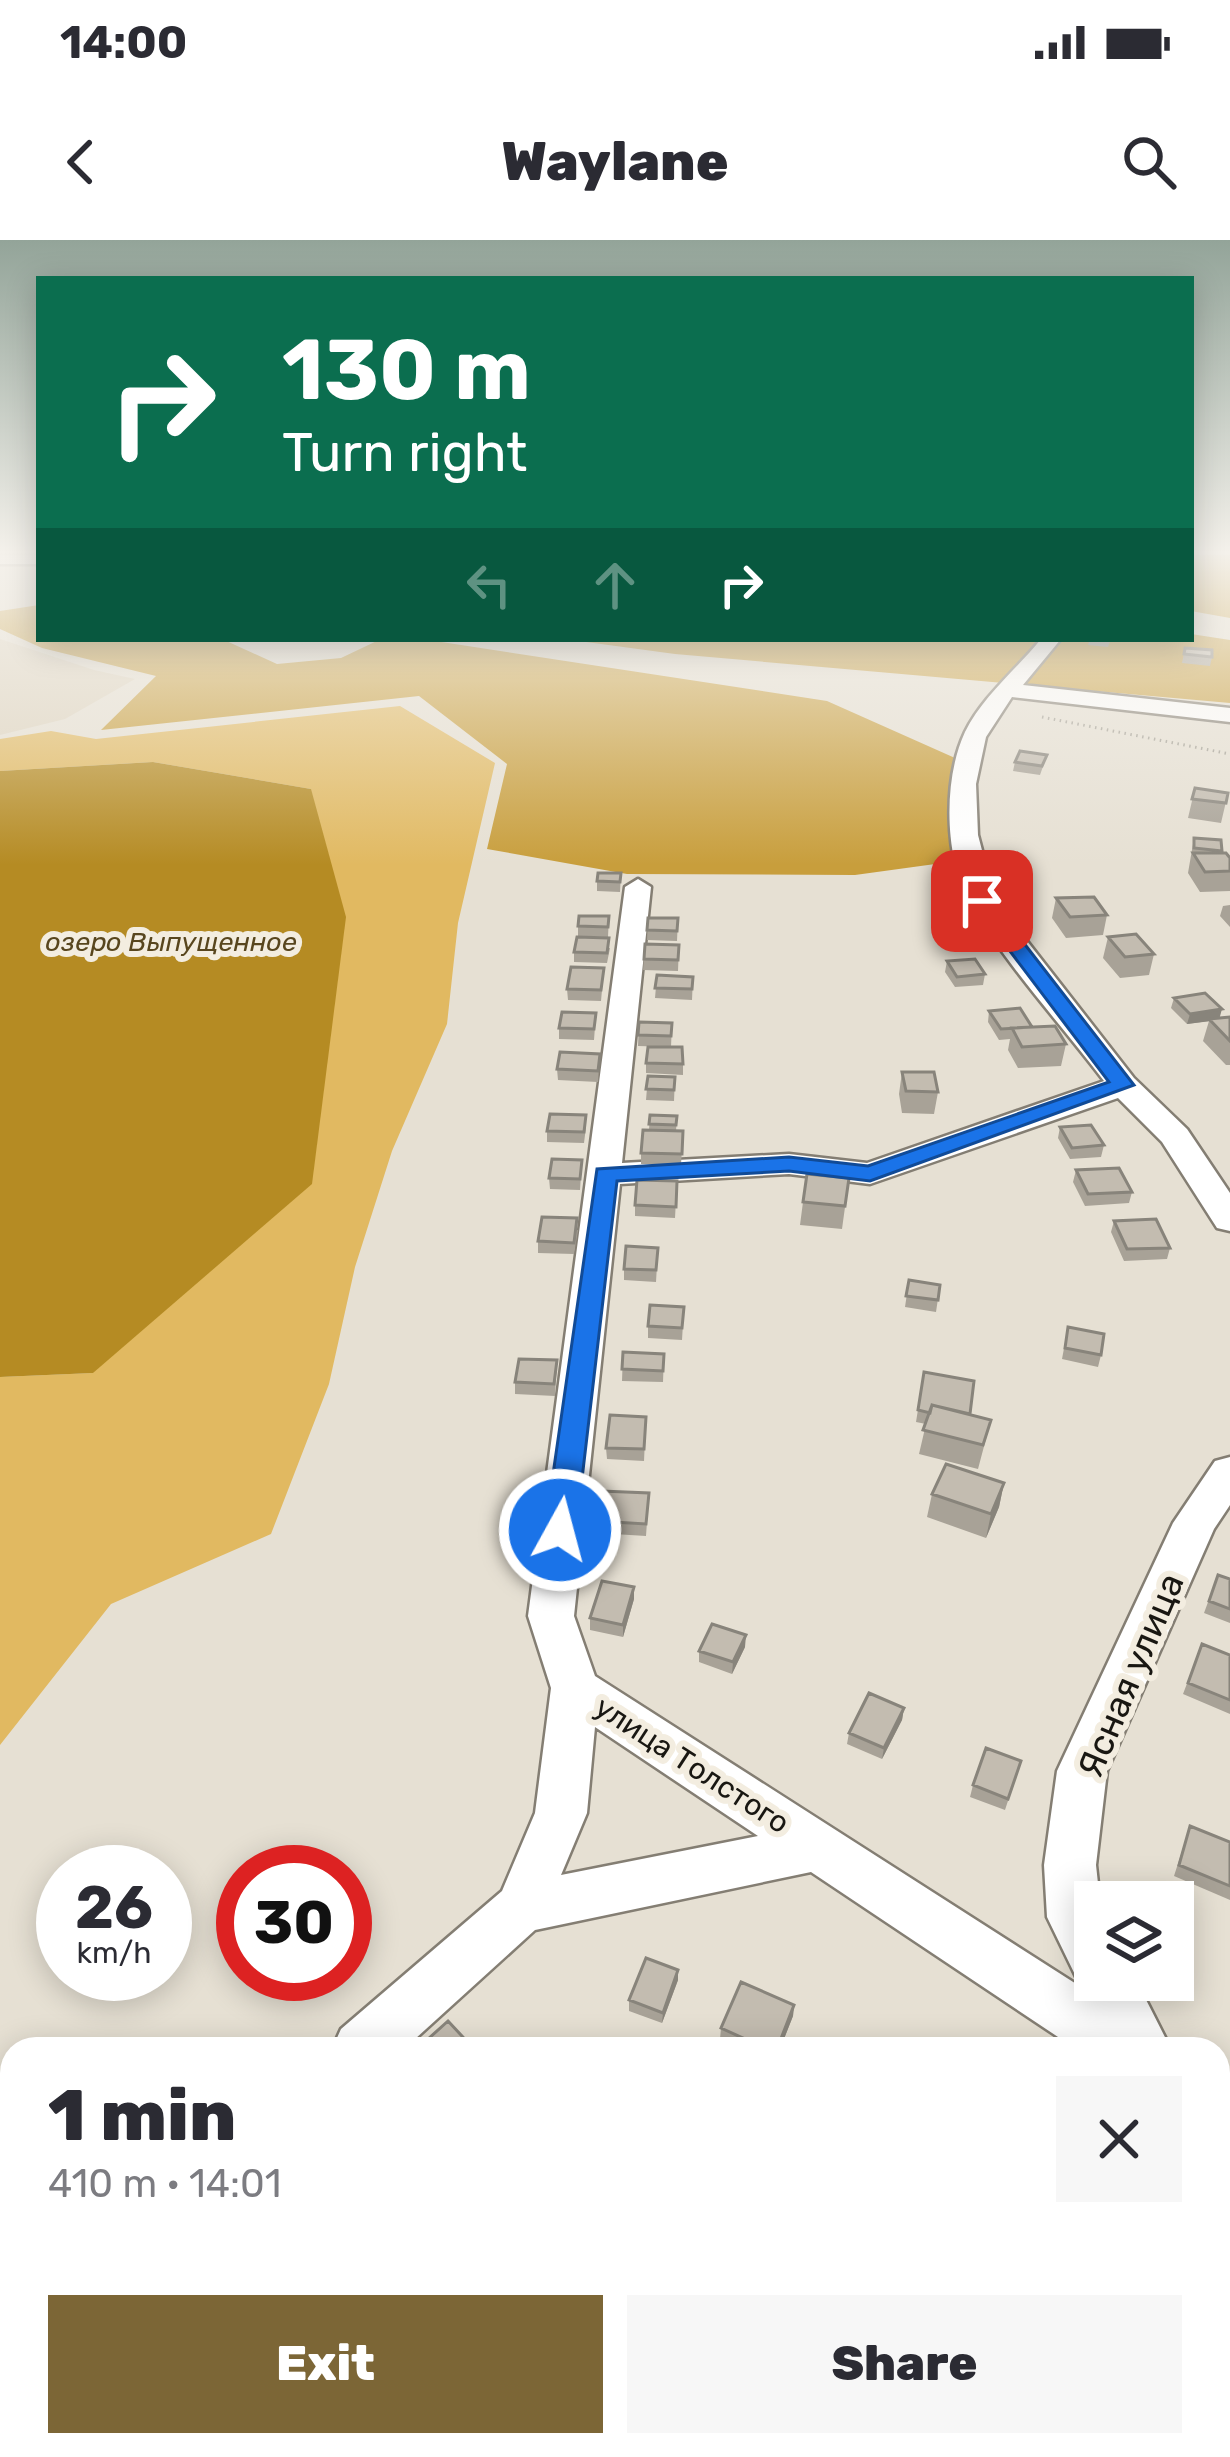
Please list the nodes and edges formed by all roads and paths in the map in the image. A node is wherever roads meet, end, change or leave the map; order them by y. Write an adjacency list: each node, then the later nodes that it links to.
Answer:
1 (1035, 658): 2 (street)
2 (1003, 696): 3 (street); 4 (path); 6 (street)
3 (1230, 716)
4 (1230, 754)
5 (638, 887): 7 (street, улица Толстого)
6 (1123, 1085): 7 (street); 8 (street)
7 (606, 1174): 10 (street, улица Толстого)
8 (1230, 1220)
9 (1230, 1472): 13 (street, Ясная улица)
10 (575, 1688): 11 (street, улица Толстого); 12 (street)
11 (818, 1847): 12 (street); 16 (street, улица Толстого)
12 (520, 1908): 15 (street)
13 (1074, 1917)
14 (1117, 2001): 17 (street)
15 (375, 2037)
16 (1108, 2037)
17 (1136, 2037)

